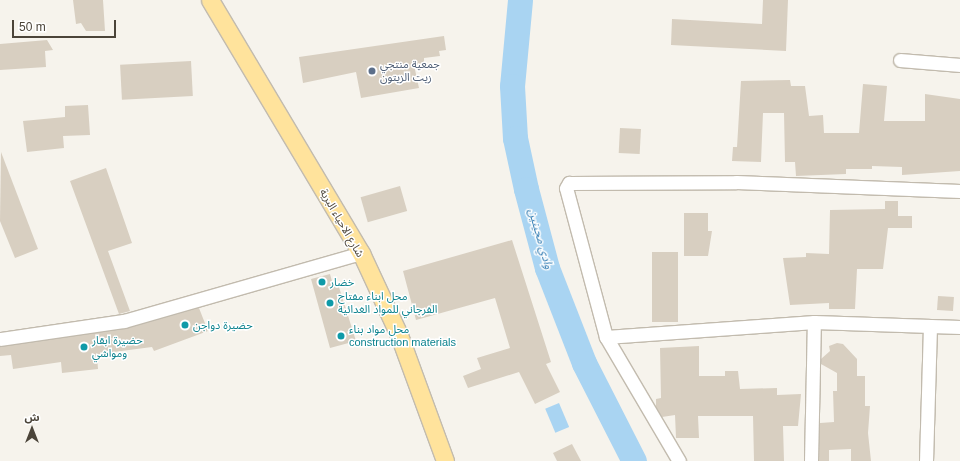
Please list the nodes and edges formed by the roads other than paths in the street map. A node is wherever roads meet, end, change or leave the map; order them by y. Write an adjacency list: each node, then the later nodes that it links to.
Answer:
1 (210, 0): 5 (main road, شارع الاحياء البرية)
2 (900, 60): 3 (street)
3 (960, 64)
4 (960, 191): 9 (street)
5 (361, 253): 10 (street); 11 (main road, شارع الاحياء البرية)
6 (814, 322): 7 (street); 9 (street); 13 (street)
7 (930, 326): 8 (street); 14 (street)
8 (960, 327)
9 (606, 337): 12 (street)
10 (0, 339)
11 (442, 460)
12 (679, 461)
13 (811, 461)
14 (926, 461)

